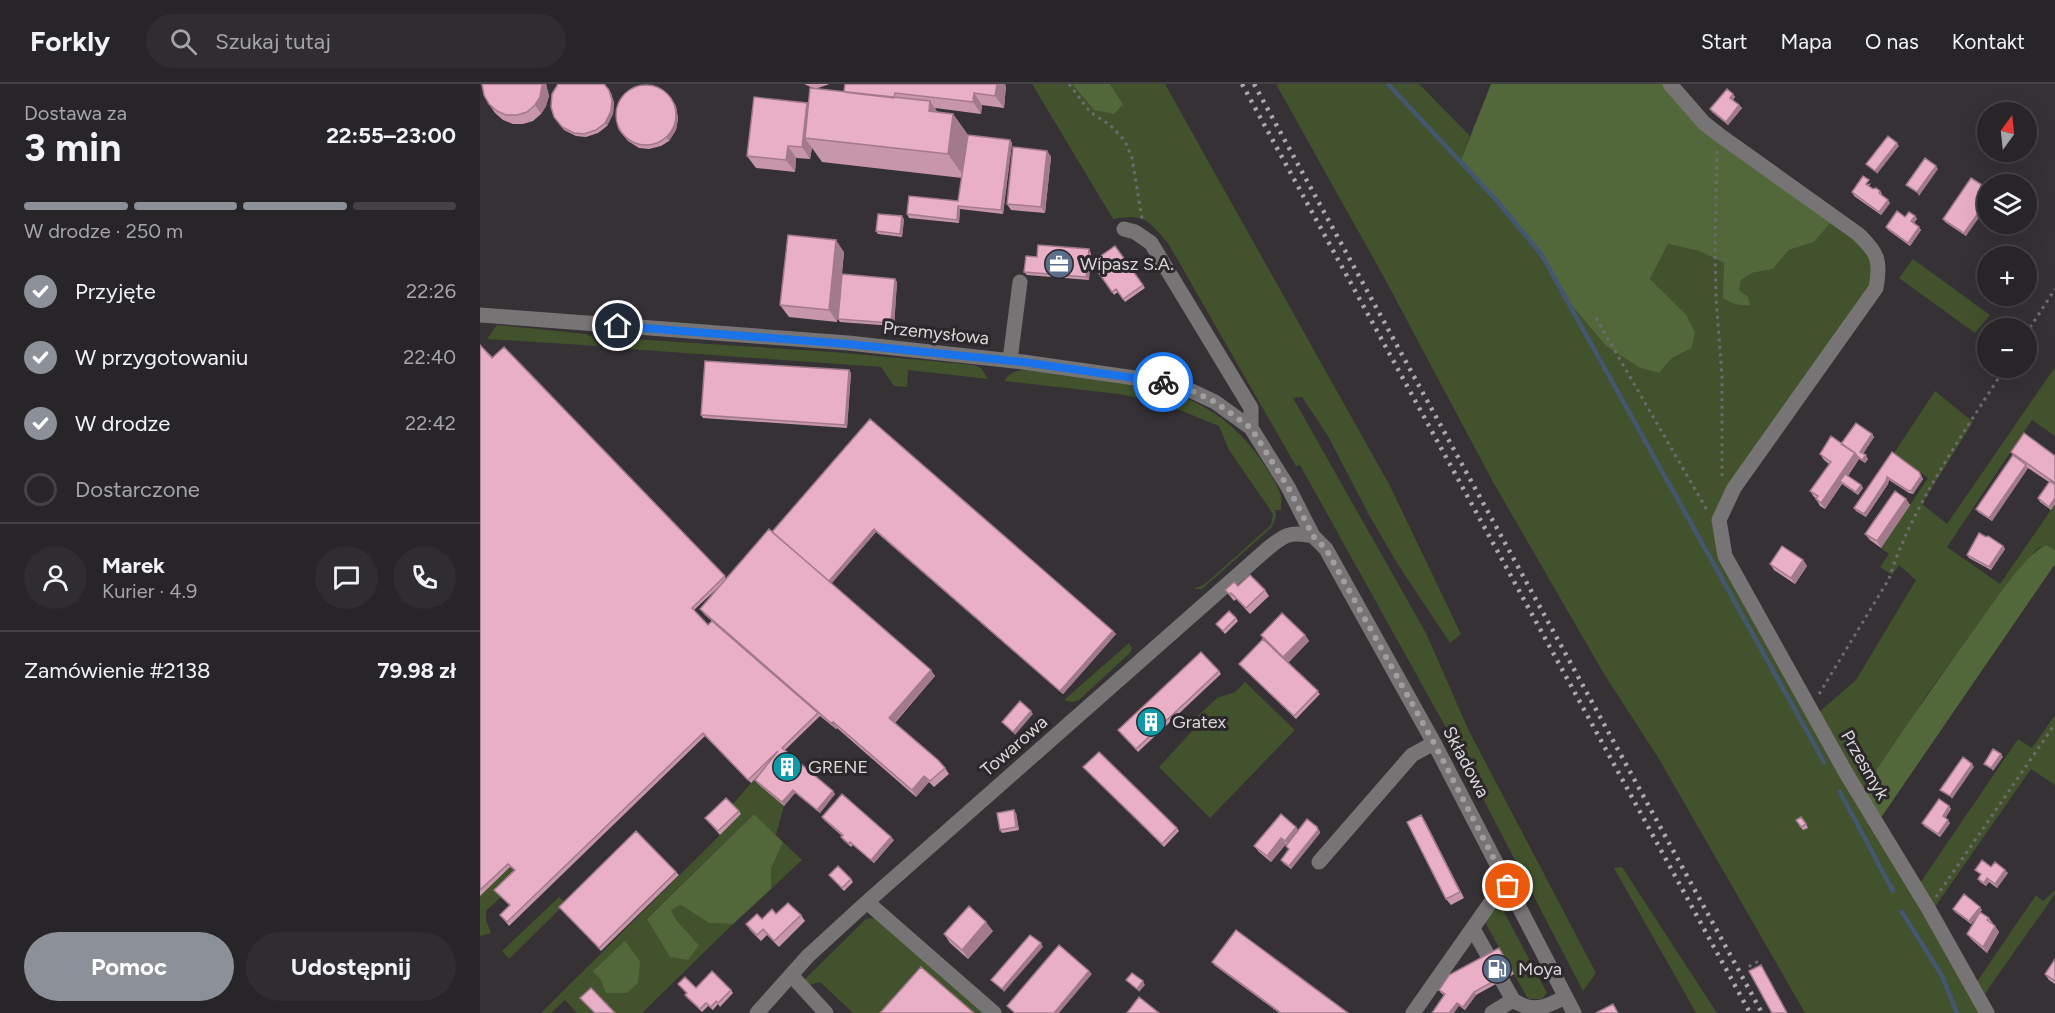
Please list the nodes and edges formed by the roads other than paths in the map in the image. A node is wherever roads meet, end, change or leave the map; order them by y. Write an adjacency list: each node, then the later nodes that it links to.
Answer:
1 (1670, 84): 21 (street, Przesmyk)
2 (1124, 229): 6 (street)
3 (1020, 282): 5 (street)
4 (480, 315): 5 (street, Przemysłowa)
5 (1010, 360): 6 (street, Przemysłowa)
6 (1251, 428): 7 (street, Przemysłowa)
7 (1313, 536): 8 (street, Składowa); 11 (street, Towarowa)
8 (1434, 743): 9 (street); 10 (street, Składowa)
9 (1319, 862)
10 (1508, 886): 12 (street); 15 (street, Składowa)
11 (867, 902): 13 (street, Towarowa); 18 (street)
12 (1473, 929): 14 (street); 19 (street)
13 (791, 975): 16 (street, Towarowa); 17 (street)
14 (1513, 1000): 15 (street); 20 (street)
15 (1570, 1008)
16 (757, 1013)
17 (826, 1013)
18 (994, 1013)
19 (1413, 1013)
20 (1492, 1013)
21 (1987, 1013)

